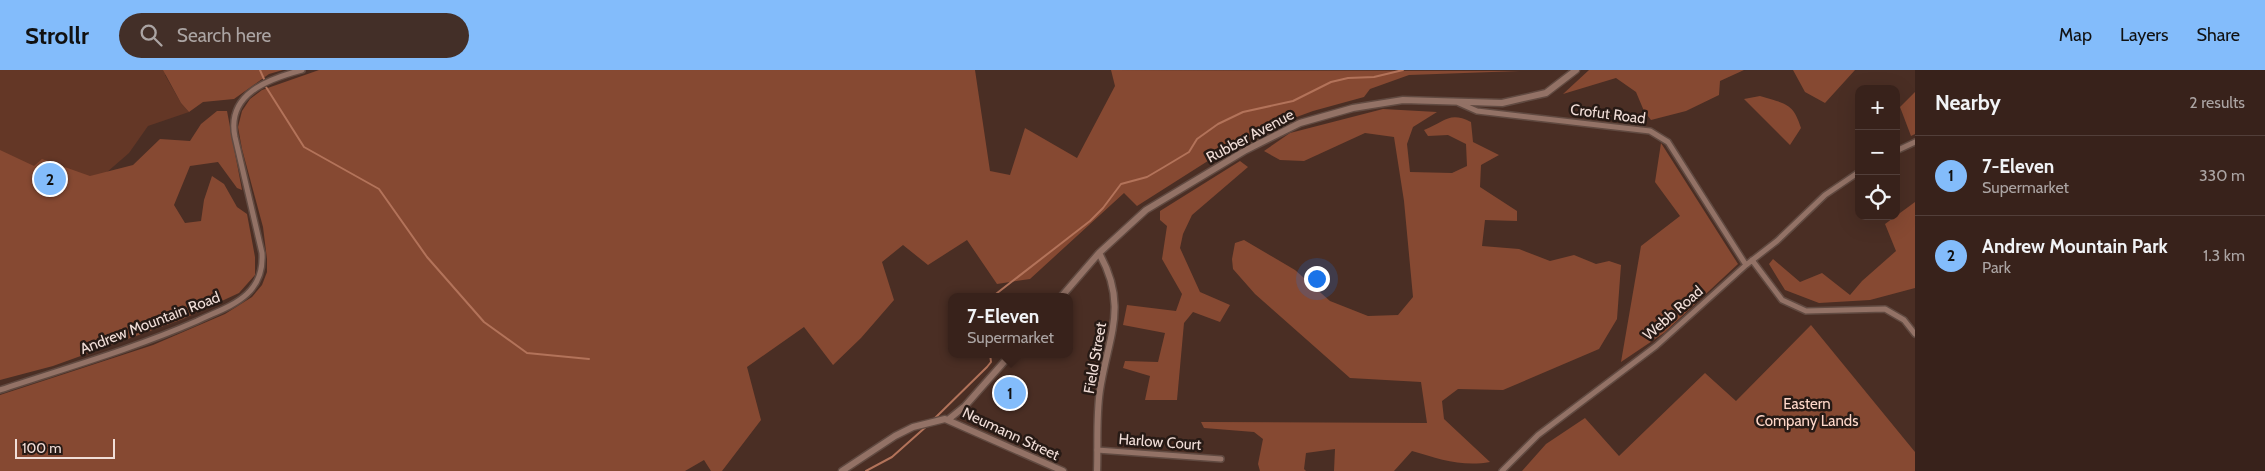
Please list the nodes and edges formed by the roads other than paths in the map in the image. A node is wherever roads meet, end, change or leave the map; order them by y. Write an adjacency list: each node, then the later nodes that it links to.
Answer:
1 (302, 70): 13 (street, Andrew Mountain Road)
2 (1576, 70): 3 (street, Rubber Avenue)
3 (1459, 103): 7 (street, Rubber Avenue); 9 (street, Crofut Road)
4 (1915, 142): 5 (street)
5 (1900, 149)
6 (1855, 175): 8 (street, Webb Road)
7 (1099, 253): 10 (street, Rubber Avenue); 15 (street, Field Street)
8 (1752, 260): 9 (street, Webb Road); 11 (street)
9 (1746, 265): 20 (street, Webb Road)
10 (1064, 293)
11 (1915, 334)
12 (1007, 358): 14 (street)
13 (0, 390)
14 (947, 419): 17 (street); 18 (street, Neumann Street)
15 (1098, 450): 16 (street, Harlow Court); 19 (street, Field Street)
16 (1221, 459)
17 (842, 471)
18 (1063, 471)
19 (1097, 471)
20 (1502, 471)

